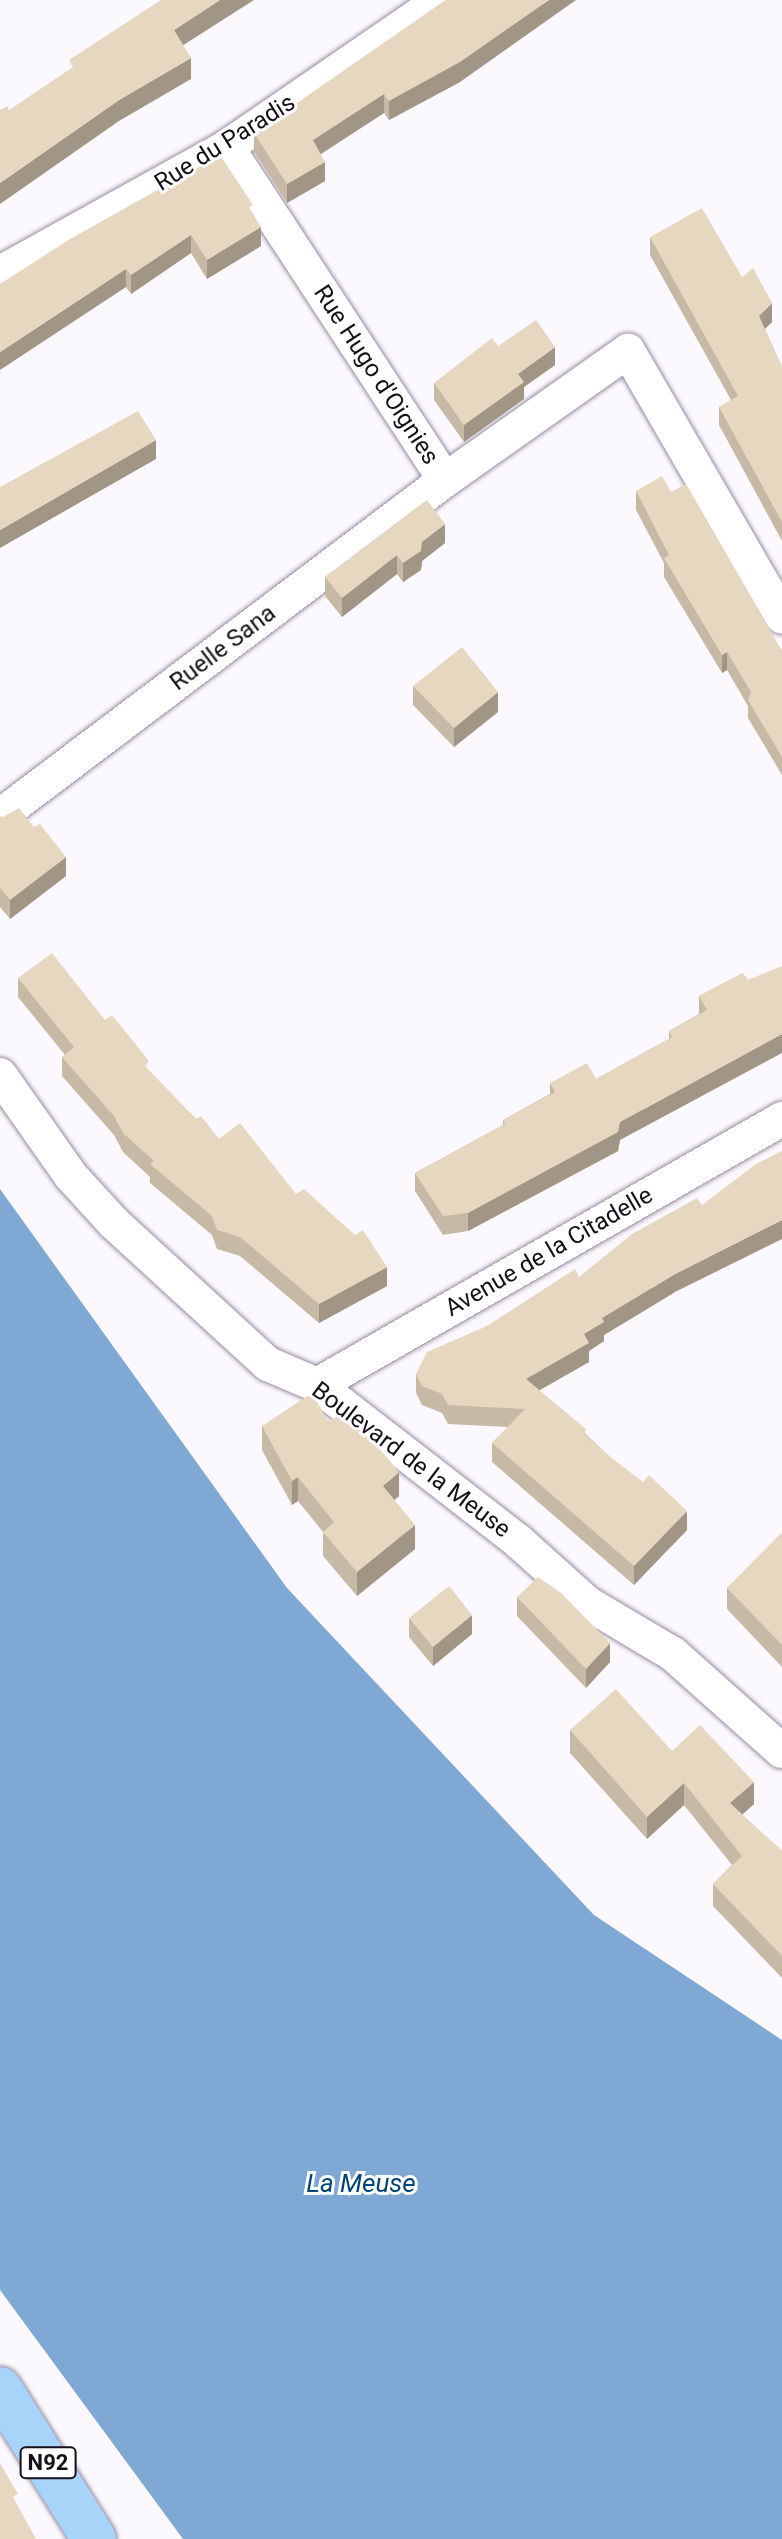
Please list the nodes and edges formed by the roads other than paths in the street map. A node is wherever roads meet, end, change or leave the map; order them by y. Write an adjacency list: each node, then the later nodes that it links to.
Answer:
1 (441, 0): 2 (street, Rue du Paradis)
2 (227, 147): 3 (street, Rue du Paradis); 4 (street, Rue Hugo d'Oignies)
3 (0, 273)
4 (445, 480): 5 (street, Rue Hugo d'Oignies); 6 (street, Ruelle Sana)
5 (782, 617)
6 (0, 816)
7 (0, 1075): 9 (street, Boulevard de la Meuse)
8 (782, 1119): 9 (street, Avenue de la Citadelle)
9 (317, 1385): 10 (street, Boulevard de la Meuse)
10 (782, 1751)
11 (0, 2389): 12 (main road, N92)
12 (94, 2539)

